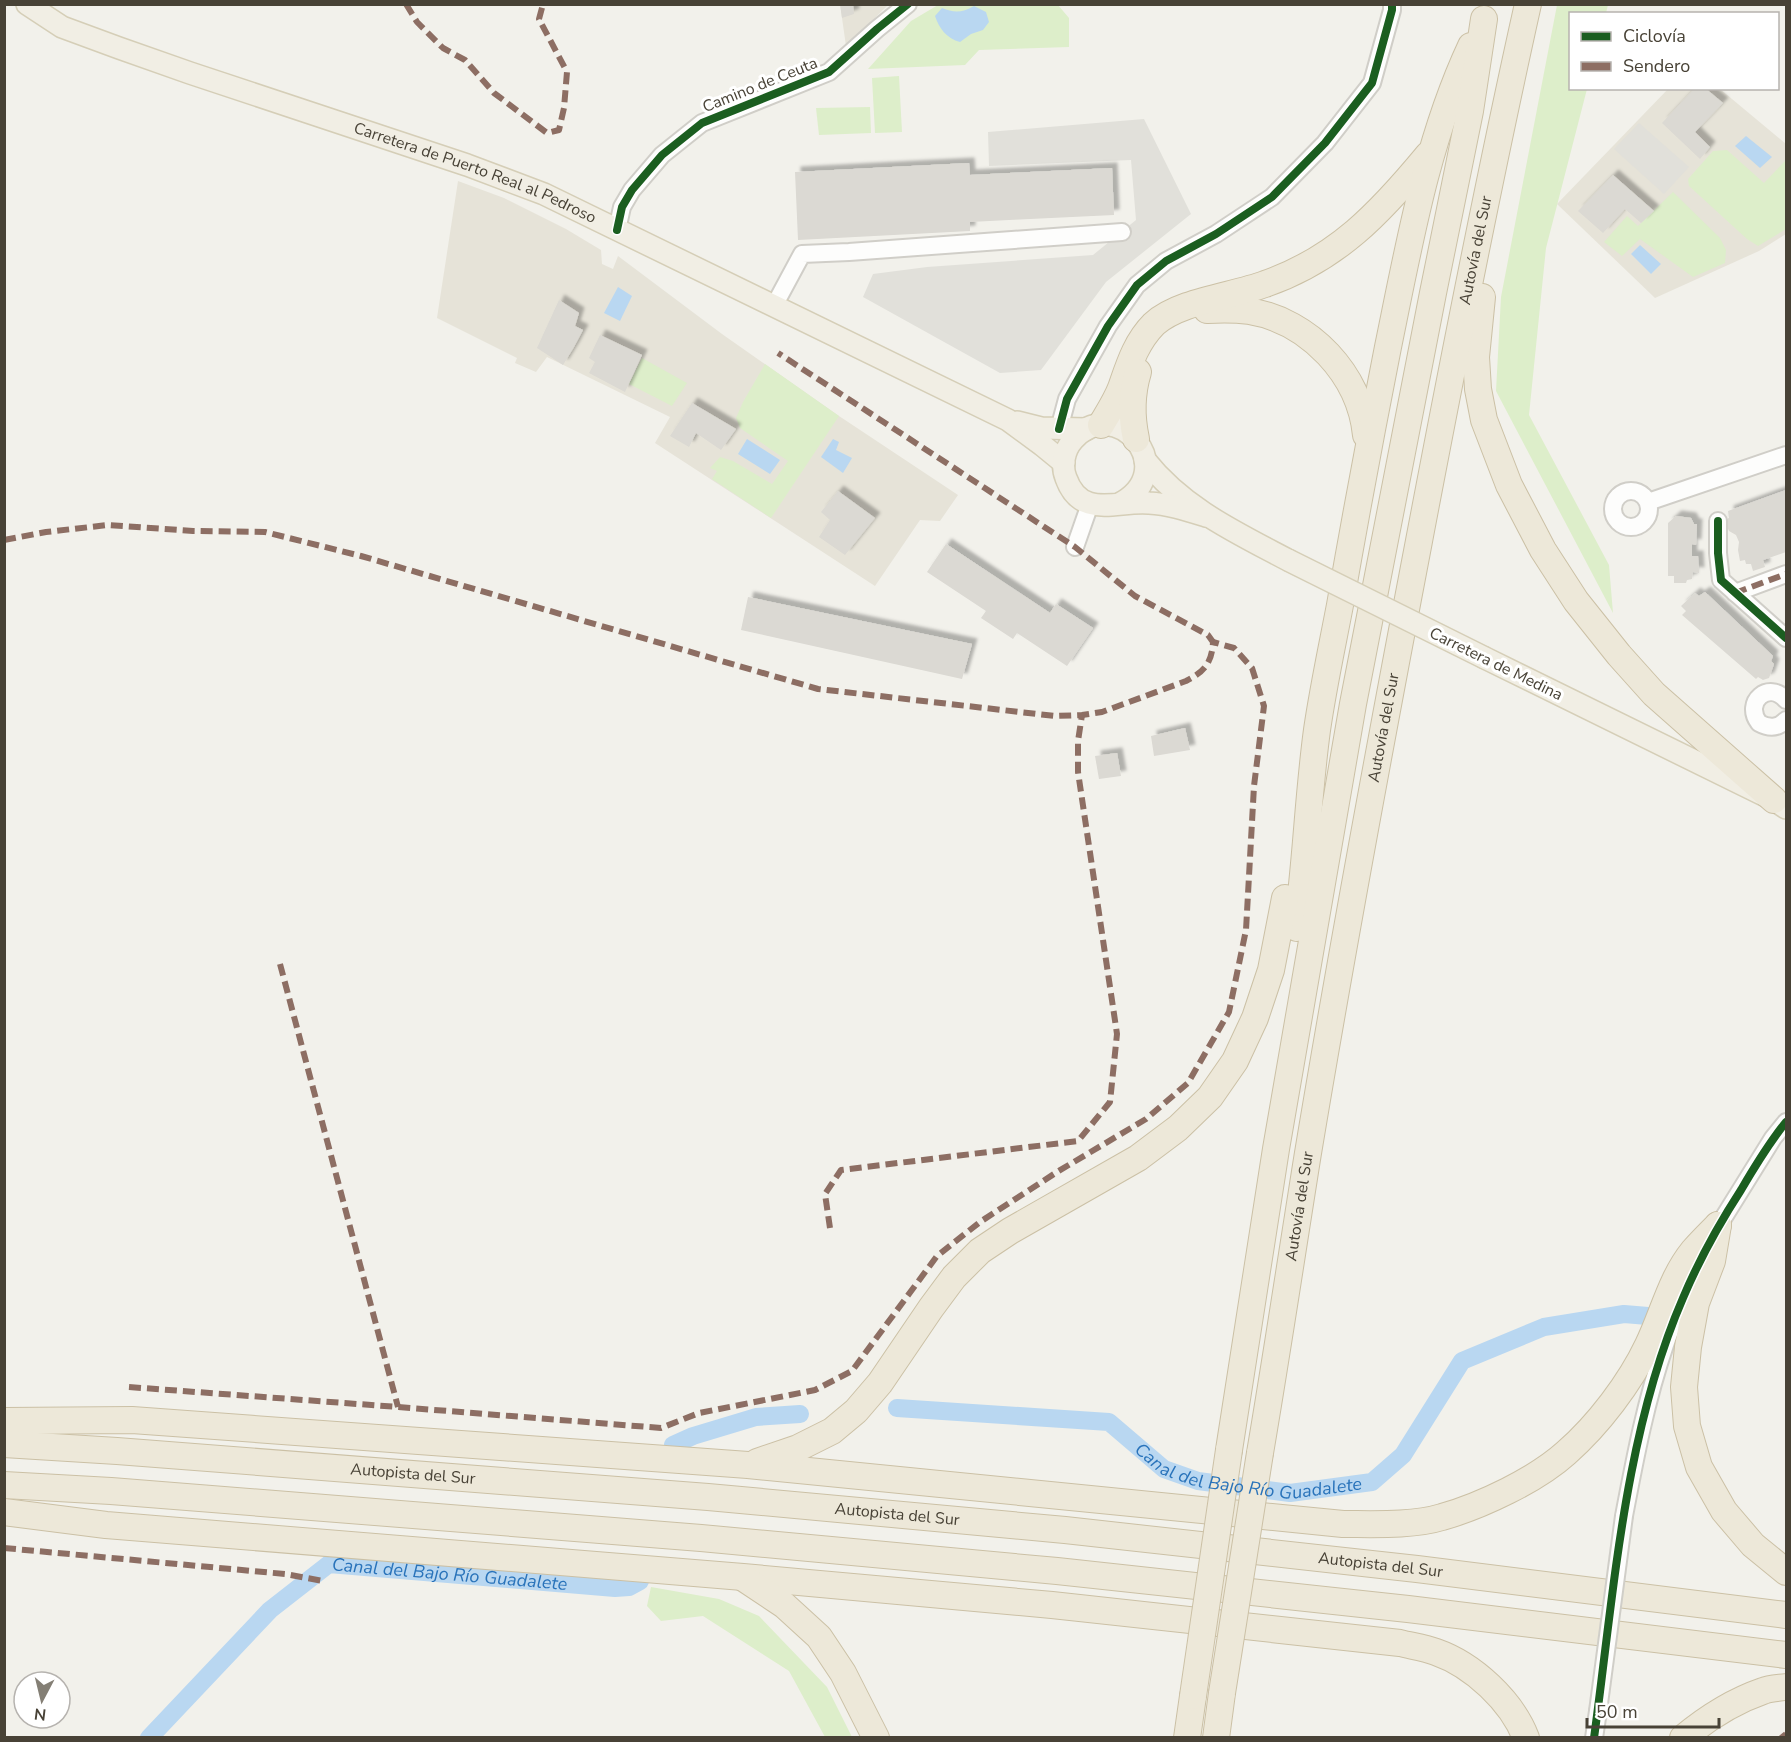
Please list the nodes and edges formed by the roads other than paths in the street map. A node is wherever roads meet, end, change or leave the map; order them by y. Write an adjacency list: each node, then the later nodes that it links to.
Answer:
1 (27, 4): 8 (main road, Carretera de Puerto Real al Pedroso)
2 (908, 4): 8 (street, Camino de Ceuta)
3 (1392, 4): 13 (street)
4 (1528, 4): 6 (highway, Autovía del Sur)
5 (1486, 12): 7 (highway); 32 (highway, Autovía del Sur)
6 (1497, 145): 29 (highway); 46 (highway, Autovía del Sur, bridge)
7 (1432, 151): 12 (highway); 15 (highway)
8 (617, 230): 10 (main road, Carretera de Puerto Real al Pedroso)
9 (1122, 232): 10 (street)
10 (774, 306): 11 (main road, Carretera de Puerto Real al Pedroso)
11 (1008, 420): 13 (main road); 17 (main road)
12 (1094, 427): 13 (main road); 14 (main road); 17 (main road)
13 (1059, 429)
14 (1141, 450): 15 (highway); 20 (main road); 21 (main road)
15 (1367, 451): 30 (highway)
16 (1786, 455): 18 (street)
17 (1064, 463): 19 (main road)
18 (1648, 502)
19 (1090, 504): 20 (main road); 23 (street)
20 (1119, 504): 21 (main road)
21 (1206, 516): 29 (main road, Carretera de Medina, bridge)
22 (1718, 521): 25 (street)
23 (1075, 547)
24 (1786, 574): 25 (street)
25 (1735, 593): 26 (street)
26 (1786, 638)
27 (1786, 698): 28 (street)
28 (1786, 720)
29 (1780, 804)
30 (1308, 808): 32 (highway); 36 (highway)
31 (1786, 1122): 33 (street)
32 (1276, 1149): 45 (highway, Autovía del Sur, bridge)
33 (1718, 1225): 36 (highway); 39 (highway); 48 (street, bridge)
34 (4, 1421): 36 (highway)
35 (4, 1444): 41 (highway, Autopista del Sur)
36 (748, 1465)
37 (4, 1485): 42 (highway)
38 (4, 1512): 40 (highway)
39 (1786, 1572)
40 (742, 1577): 44 (highway); 47 (highway)
41 (1786, 1615)
42 (1786, 1655)
43 (1786, 1687): 49 (highway)
44 (876, 1737)
45 (1187, 1737)
46 (1216, 1737)
47 (1526, 1737)
48 (1594, 1737)
49 (1683, 1737)

